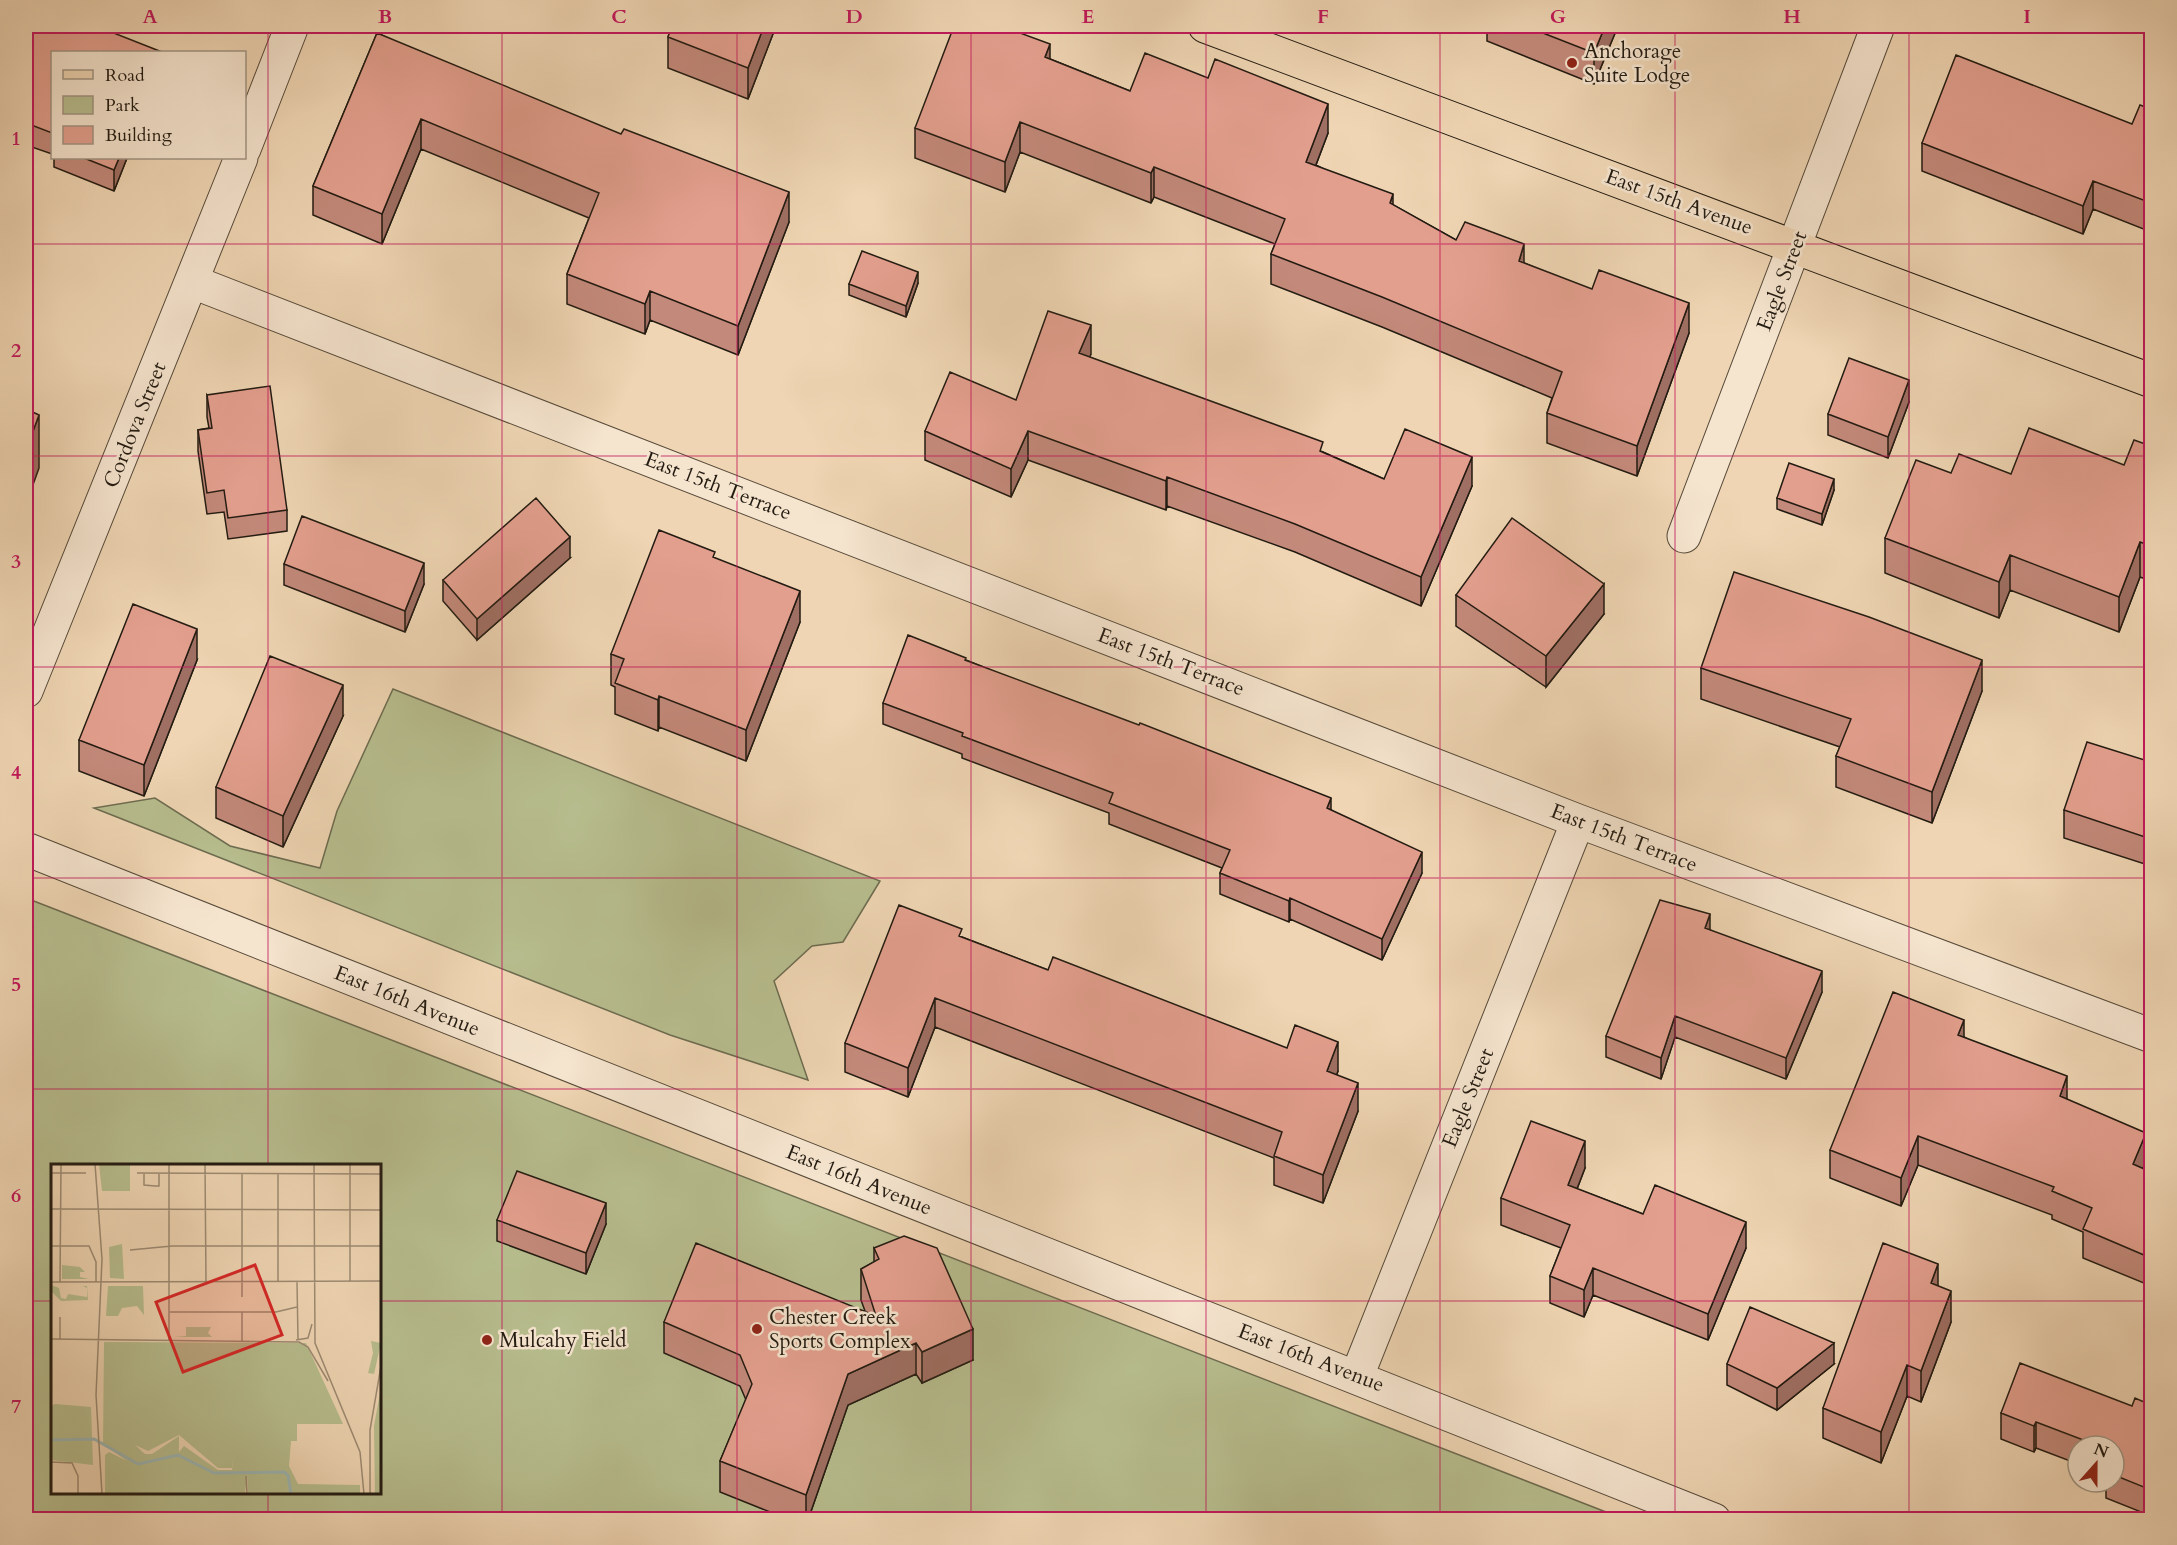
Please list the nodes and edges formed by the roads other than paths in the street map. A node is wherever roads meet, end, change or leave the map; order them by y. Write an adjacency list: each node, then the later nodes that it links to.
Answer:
1 (292, 26): 4 (street)
2 (1205, 26): 6 (main road, East 15th Avenue)
3 (1878, 26): 6 (street, Eagle Street)
4 (246, 144)
5 (241, 159): 7 (street, Cordova Street)
6 (1795, 245): 8 (main road, East 15th Avenue); 9 (street, Eagle Street)
7 (193, 282): 10 (street, Cordova Street); 11 (street, East 15th Terrace)
8 (2151, 381)
9 (1684, 536)
10 (26, 692)
11 (1578, 821): 13 (street, East 15th Terrace); 14 (street, Eagle Street)
12 (26, 849): 14 (street, East 16th Avenue)
13 (2151, 1036)
14 (1357, 1376): 15 (street, East 16th Avenue)
15 (1703, 1515): 16 (street, East 16th Avenue)
16 (1736, 1520)

